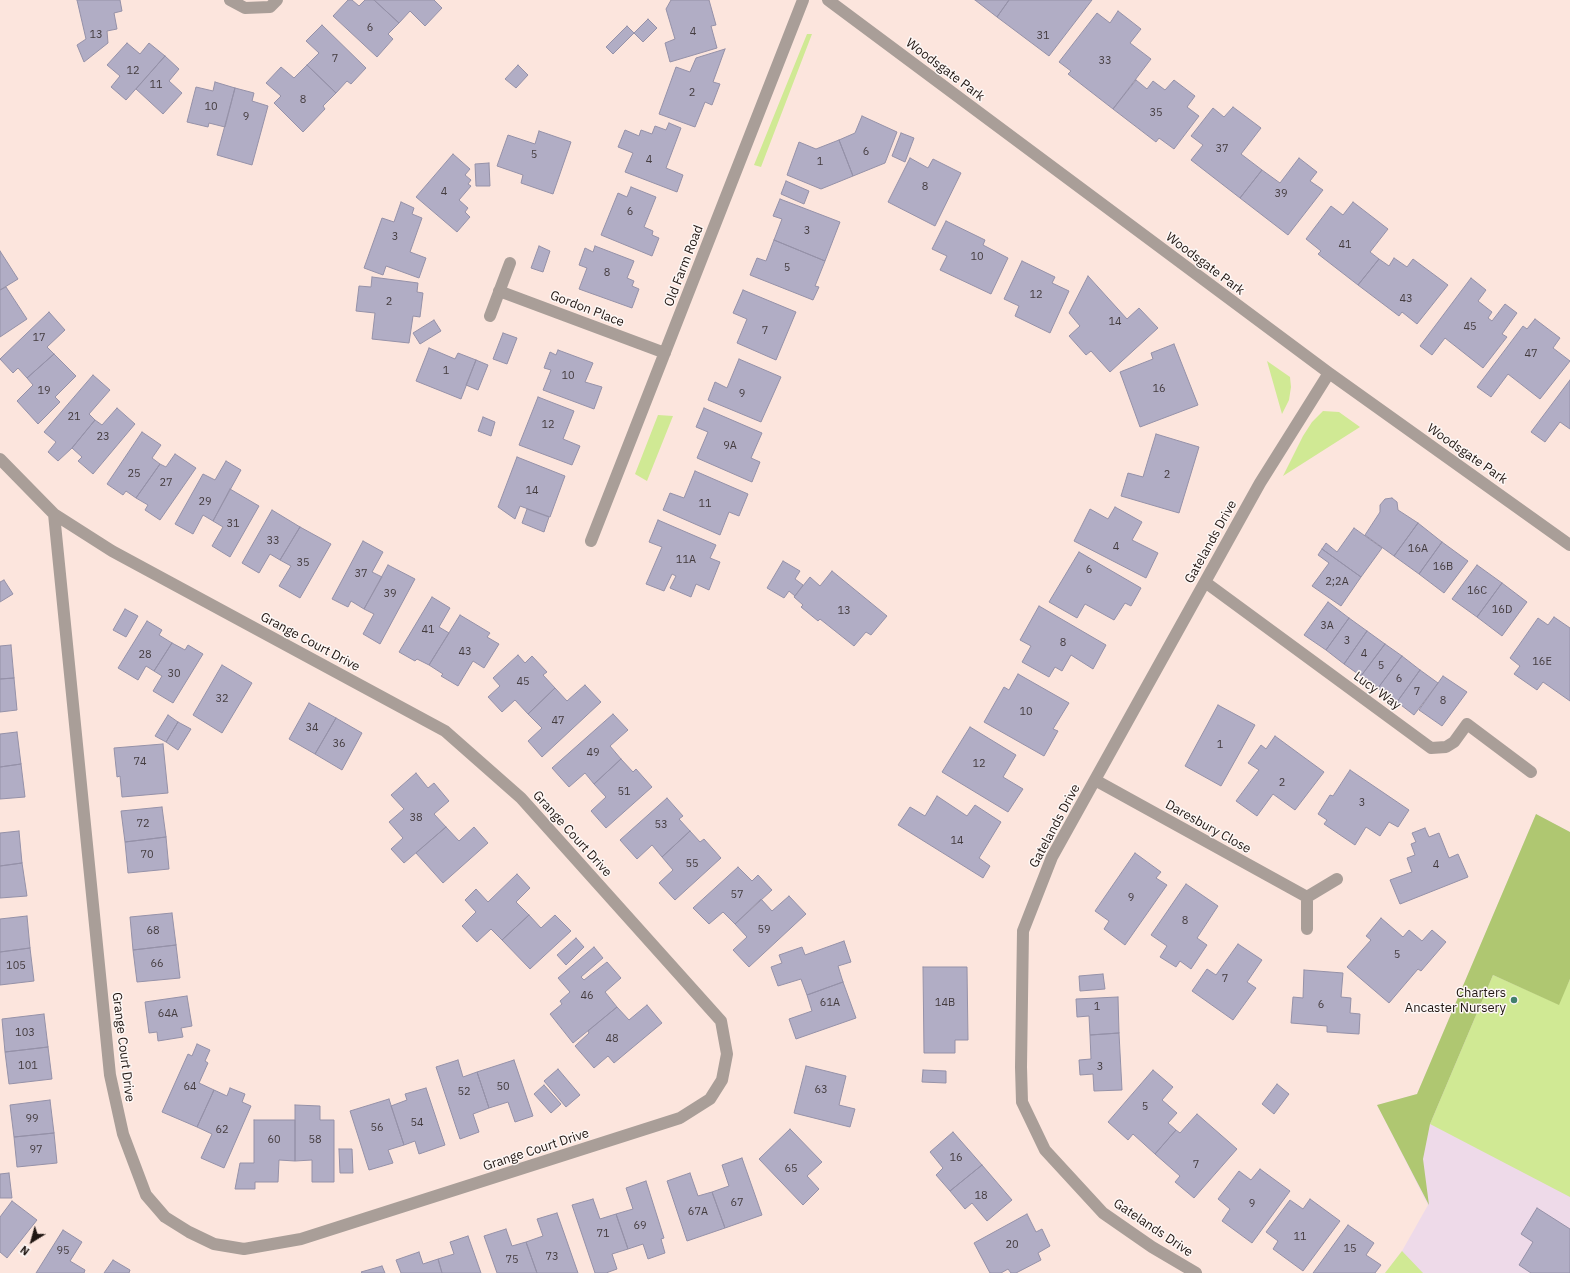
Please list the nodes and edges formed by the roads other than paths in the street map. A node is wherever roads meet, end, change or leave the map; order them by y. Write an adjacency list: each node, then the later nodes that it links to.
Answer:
1 (230, 0): 2 (street)
2 (277, 0)
3 (803, 0): 8 (street, Old Farm Road)
4 (828, 0): 9 (street, Woodsgate Park)
5 (510, 263): 6 (street)
6 (499, 291): 7 (street); 8 (street, Gordon Place)
7 (490, 316)
8 (665, 354): 12 (street, Old Farm Road)
9 (1329, 373): 13 (street, Woodsgate Park); 14 (street, Gatelands Drive)
10 (0, 459): 11 (street, Grange Court Drive)
11 (54, 514): 11 (street, Grange Court Drive)
12 (591, 541)
13 (1570, 545)
14 (1205, 582): 15 (street, Lucy Way); 16 (street, Gatelands Drive)
15 (1531, 772)
16 (1096, 780): 18 (street, Daresbury Close); 20 (street, Gatelands Drive)
17 (1337, 879): 18 (street)
18 (1307, 897): 19 (street)
19 (1307, 929)
20 (1196, 1273)

